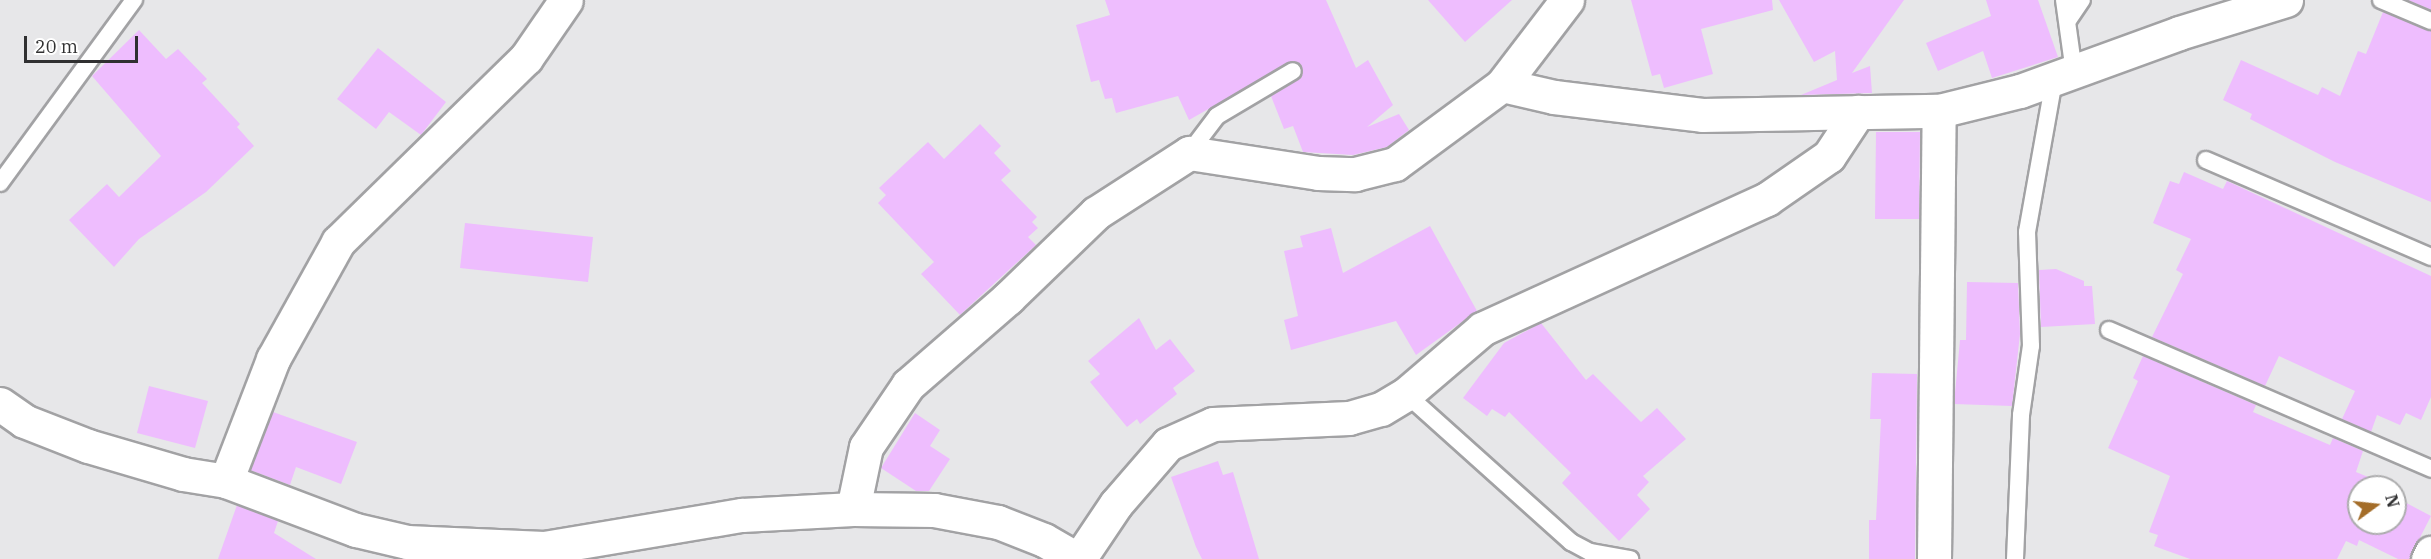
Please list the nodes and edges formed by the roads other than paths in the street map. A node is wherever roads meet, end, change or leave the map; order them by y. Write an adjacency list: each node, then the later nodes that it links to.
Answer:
1 (134, 0): 17 (lane)
2 (566, 0): 23 (street)
3 (1567, 0): 12 (street)
4 (2064, 0): 8 (lane)
5 (2082, 0): 8 (lane)
6 (2286, 0): 11 (street)
7 (2381, 0): 9 (lane)
8 (2069, 19): 11 (lane)
9 (2431, 21)
10 (1293, 71): 15 (lane)
11 (2064, 76): 13 (street); 30 (lane)
12 (1502, 85): 14 (street); 15 (street)
13 (1939, 111): 14 (street); 29 (street)
14 (1858, 112): 20 (street)
15 (1189, 153): 24 (street)
16 (2206, 160): 18 (lane)
17 (0, 183)
18 (2431, 257)
19 (2109, 330): 22 (lane)
20 (1406, 394): 27 (street); 28 (lane)
21 (0, 404): 23 (street)
22 (2431, 468)
23 (226, 481): 25 (street)
24 (853, 509): 25 (street); 27 (street)
25 (416, 550)
26 (2431, 553): 31 (street)
27 (1078, 559)
28 (1630, 559)
29 (1934, 559)
30 (2015, 559)
31 (2428, 559)

